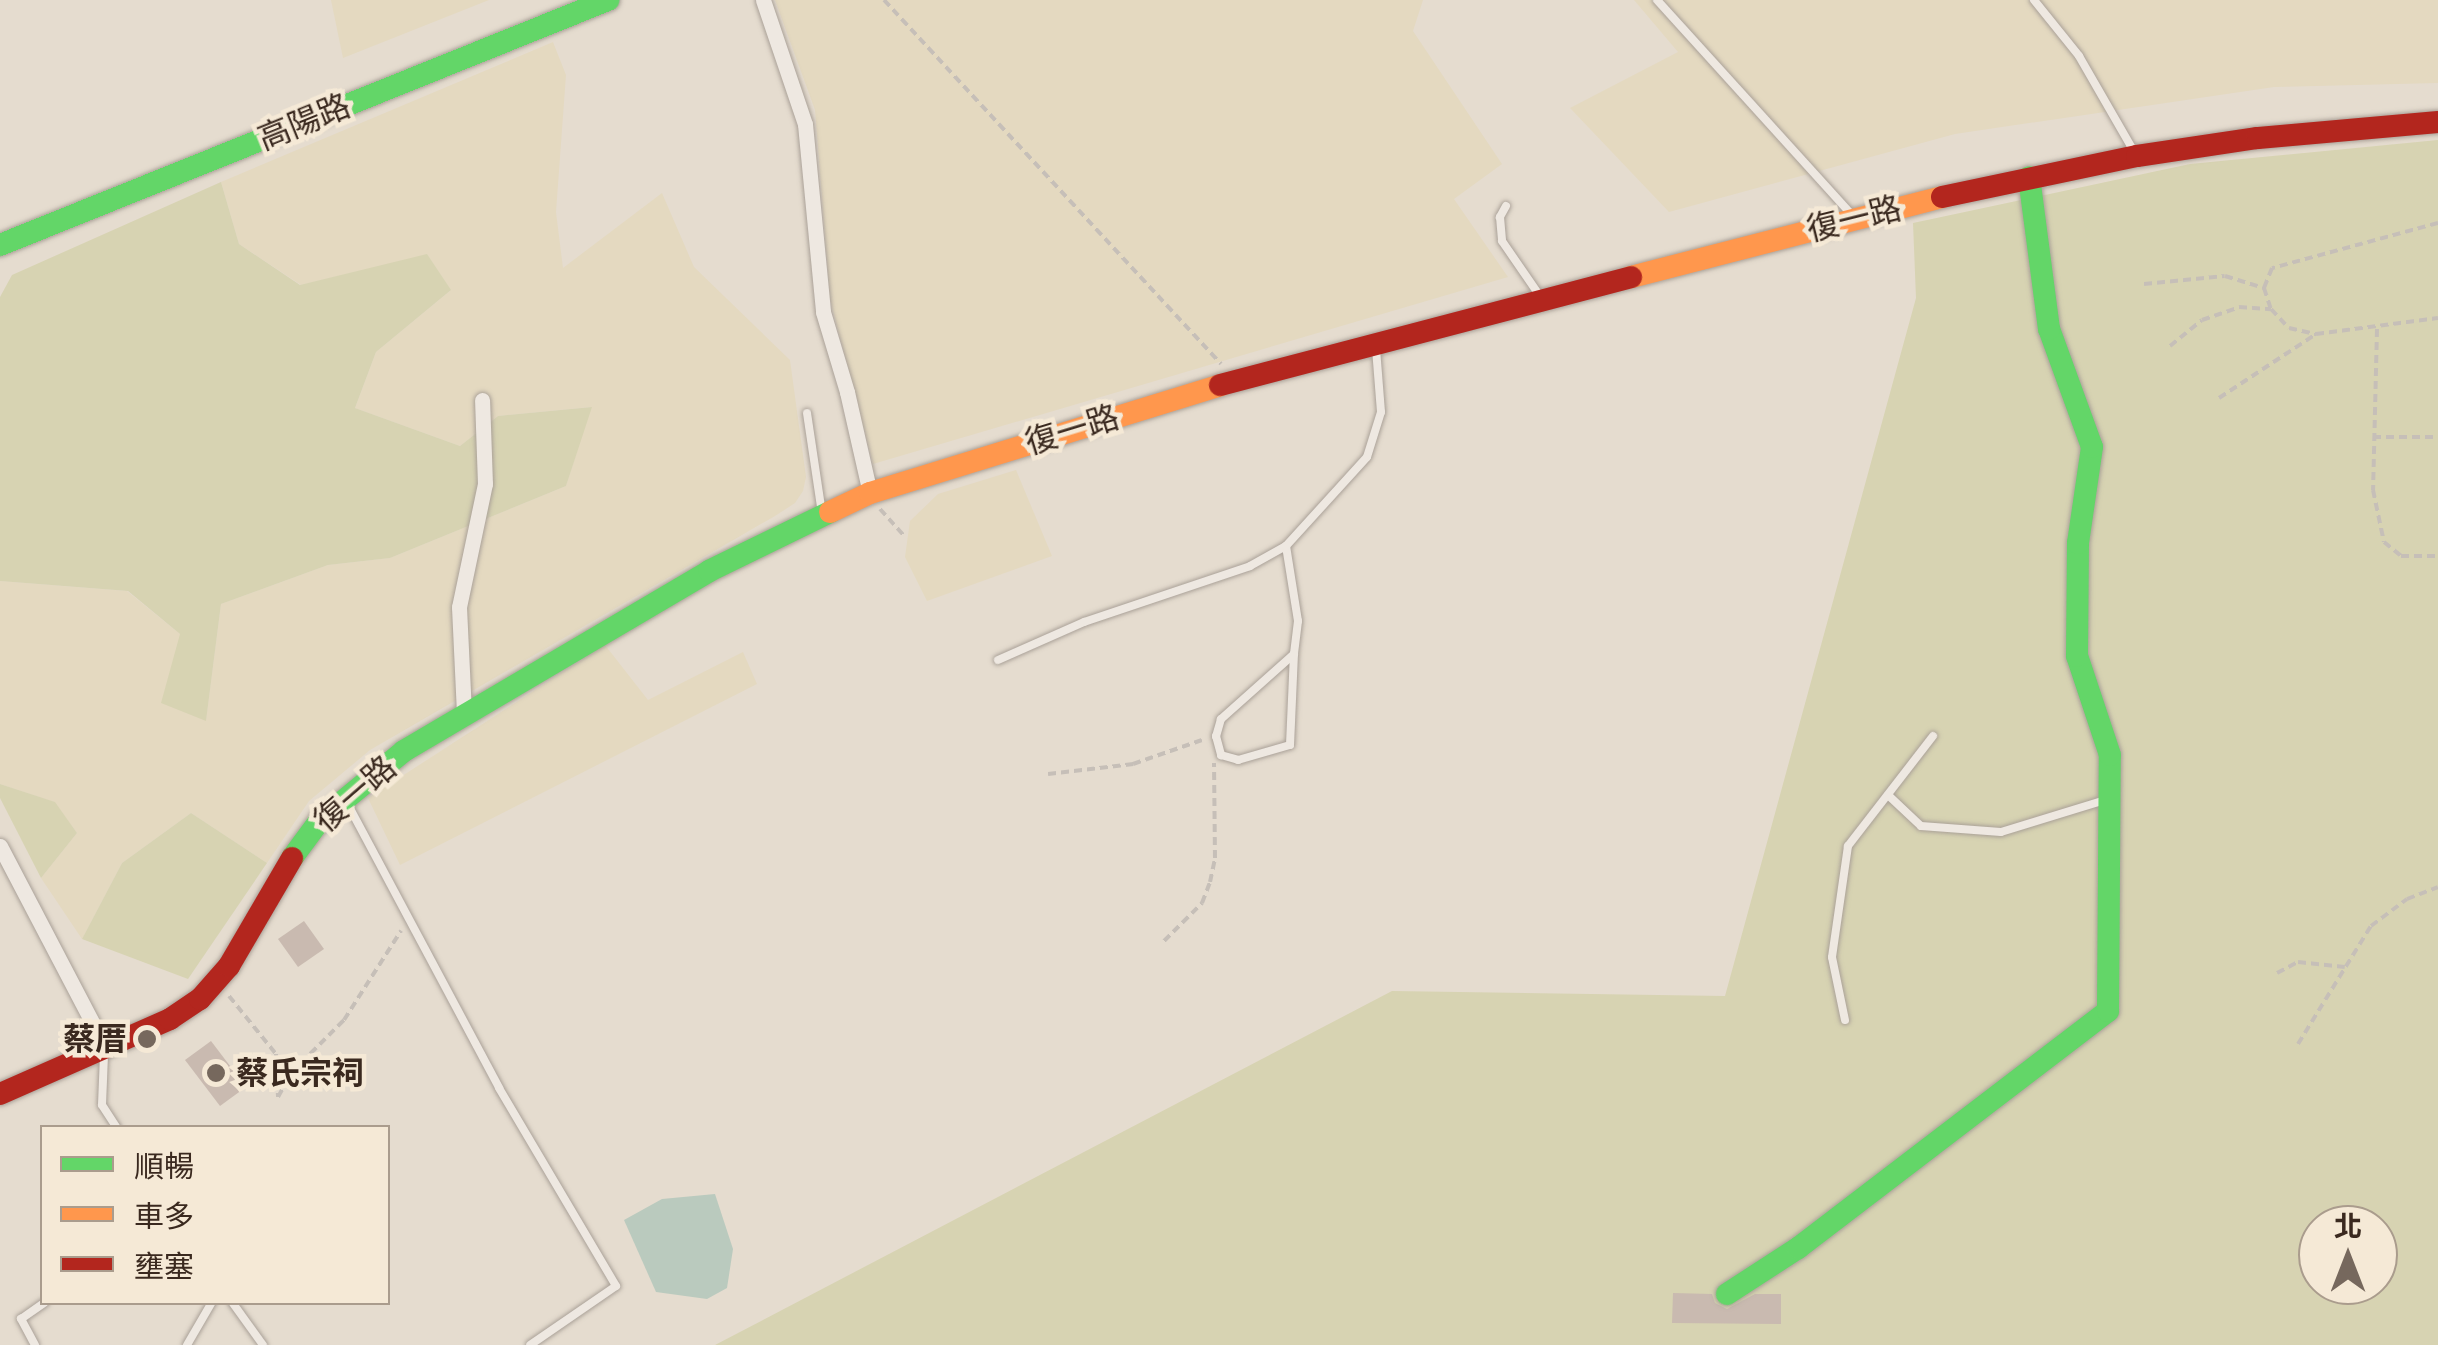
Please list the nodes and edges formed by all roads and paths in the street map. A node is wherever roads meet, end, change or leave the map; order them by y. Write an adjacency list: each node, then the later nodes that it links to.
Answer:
1 (608, 0): 12 (street, 高陽路)
2 (764, 0): 28 (street)
3 (884, 0): 22 (path)
4 (1657, 0): 10 (lane)
5 (2034, 0): 7 (lane)
6 (2438, 122): 7 (street, 復一路)
7 (2137, 156): 8 (street, 復一路)
8 (2029, 177): 10 (street, 復一路); 42 (street)
9 (1506, 206): 15 (lane)
10 (1855, 218): 15 (street, 復一路)
11 (2438, 223): 14 (path)
12 (0, 244)
13 (2144, 284): 14 (path)
14 (2264, 288): 16 (path)
15 (1543, 300): 20 (street, 復一路)
16 (2272, 309): 19 (path); 21 (path)
17 (2438, 318): 18 (path)
18 (2377, 329): 19 (path); 26 (path)
19 (2316, 334): 23 (path)
20 (1376, 343): 22 (street, 復一路); 31 (lane)
21 (2170, 346)
22 (1236, 380): 28 (street, 復一路)
23 (2219, 398)
24 (482, 400): 35 (street)
25 (807, 414): 29 (lane)
26 (2374, 437): 27 (path); 32 (path)
27 (2438, 437)
28 (870, 493): 29 (street, 復一路); 30 (path)
29 (822, 512): 35 (street, 復一路)
30 (904, 538)
31 (1286, 546): 33 (lane); 34 (lane)
32 (2438, 556)
33 (1294, 654): 36 (lane); 38 (lane)
34 (998, 660)
35 (464, 714): 41 (street, 復一路)
36 (1216, 736): 38 (lane); 39 (path)
37 (1933, 736): 40 (lane)
38 (1216, 748): 46 (path)
39 (1048, 774)
40 (1888, 795): 42 (lane); 50 (lane)
41 (344, 797): 45 (lane); 49 (street, 復一路)
42 (2110, 798): 55 (street)
43 (0, 846): 52 (street)
44 (2438, 887): 47 (path)
45 (408, 918): 49 (path); 62 (lane)
46 (1164, 941)
47 (2345, 967): 48 (path); 51 (path)
48 (2277, 973)
49 (215, 982): 52 (street, 復一路)
50 (1845, 1020)
51 (2298, 1044)
52 (104, 1046): 53 (street, 復一路); 54 (lane)
53 (0, 1094)
54 (115, 1125)
55 (1727, 1294)
56 (41, 1305): 59 (lane)
57 (210, 1305): 60 (lane)
58 (234, 1305): 61 (lane)
59 (35, 1345)
60 (188, 1345)
61 (263, 1345)
62 (530, 1345)

